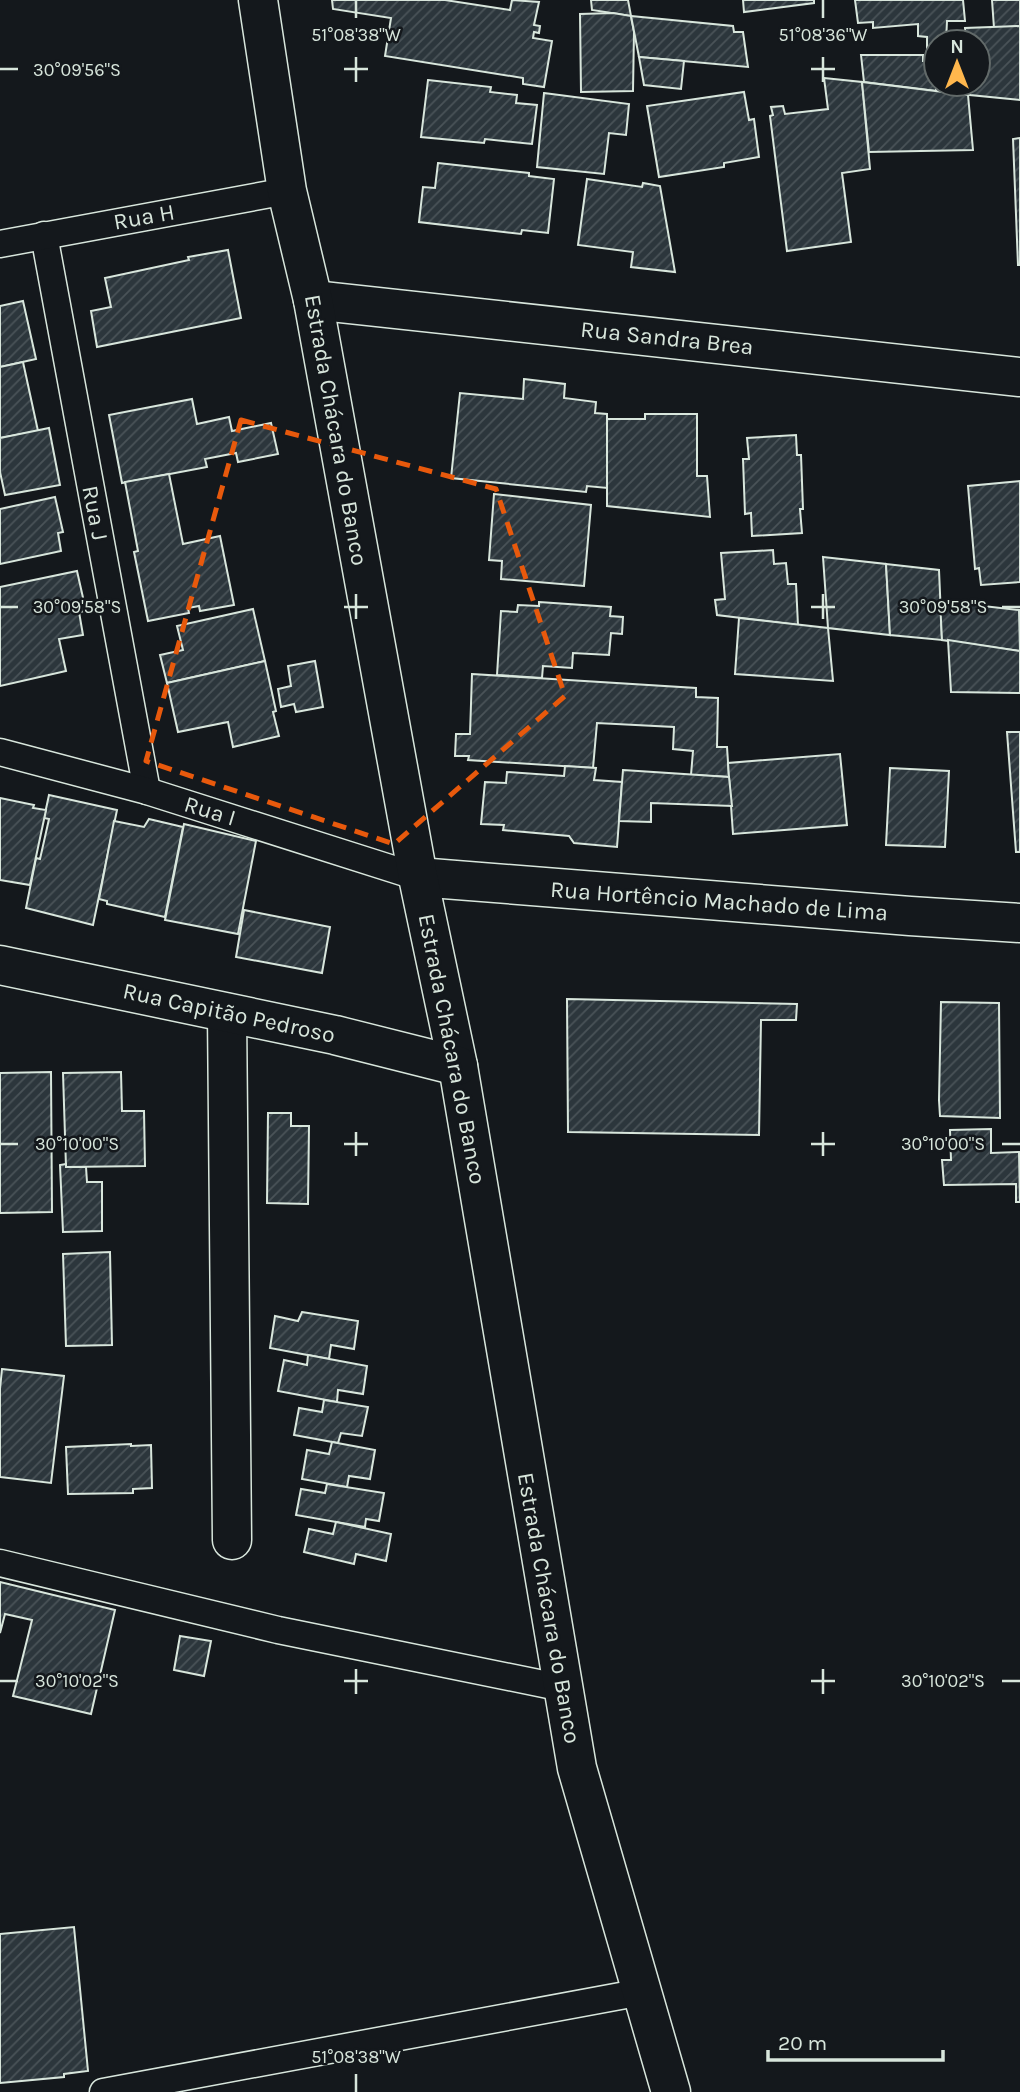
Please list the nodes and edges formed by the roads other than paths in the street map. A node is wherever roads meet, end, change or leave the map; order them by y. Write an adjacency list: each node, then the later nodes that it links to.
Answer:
1 (258, 0): 2 (street, Estrada Chácara do Banco)
2 (287, 191): 3 (lane, Rua H); 5 (street, Estrada Chácara do Banco)
3 (44, 235): 4 (lane, Rua H); 8 (lane, Rua J)
4 (0, 244)
5 (313, 300): 6 (street, Rua Sandra Brea); 9 (street, Estrada Chácara do Banco)
6 (1020, 377)
7 (0, 752): 8 (lane, Rua I)
8 (147, 791): 9 (lane, Rua I)
9 (418, 877): 10 (street, Rua Hortêncio Machado de Lima); 13 (street, Estrada Chácara do Banco)
10 (1020, 923)
11 (0, 965): 12 (street, Rua Capitão Pedroso)
12 (227, 1013): 13 (street, Rua Capitão Pedroso); 14 (street)
13 (458, 1066): 16 (street, Estrada Chácara do Banco)
14 (232, 1540)
15 (0, 1563): 16 (lane)
16 (563, 1688): 17 (street, Estrada Chácara do Banco)
17 (642, 1992): 18 (lane); 19 (street, Estrada Chácara do Banco)
18 (103, 2092)
19 (671, 2092)

